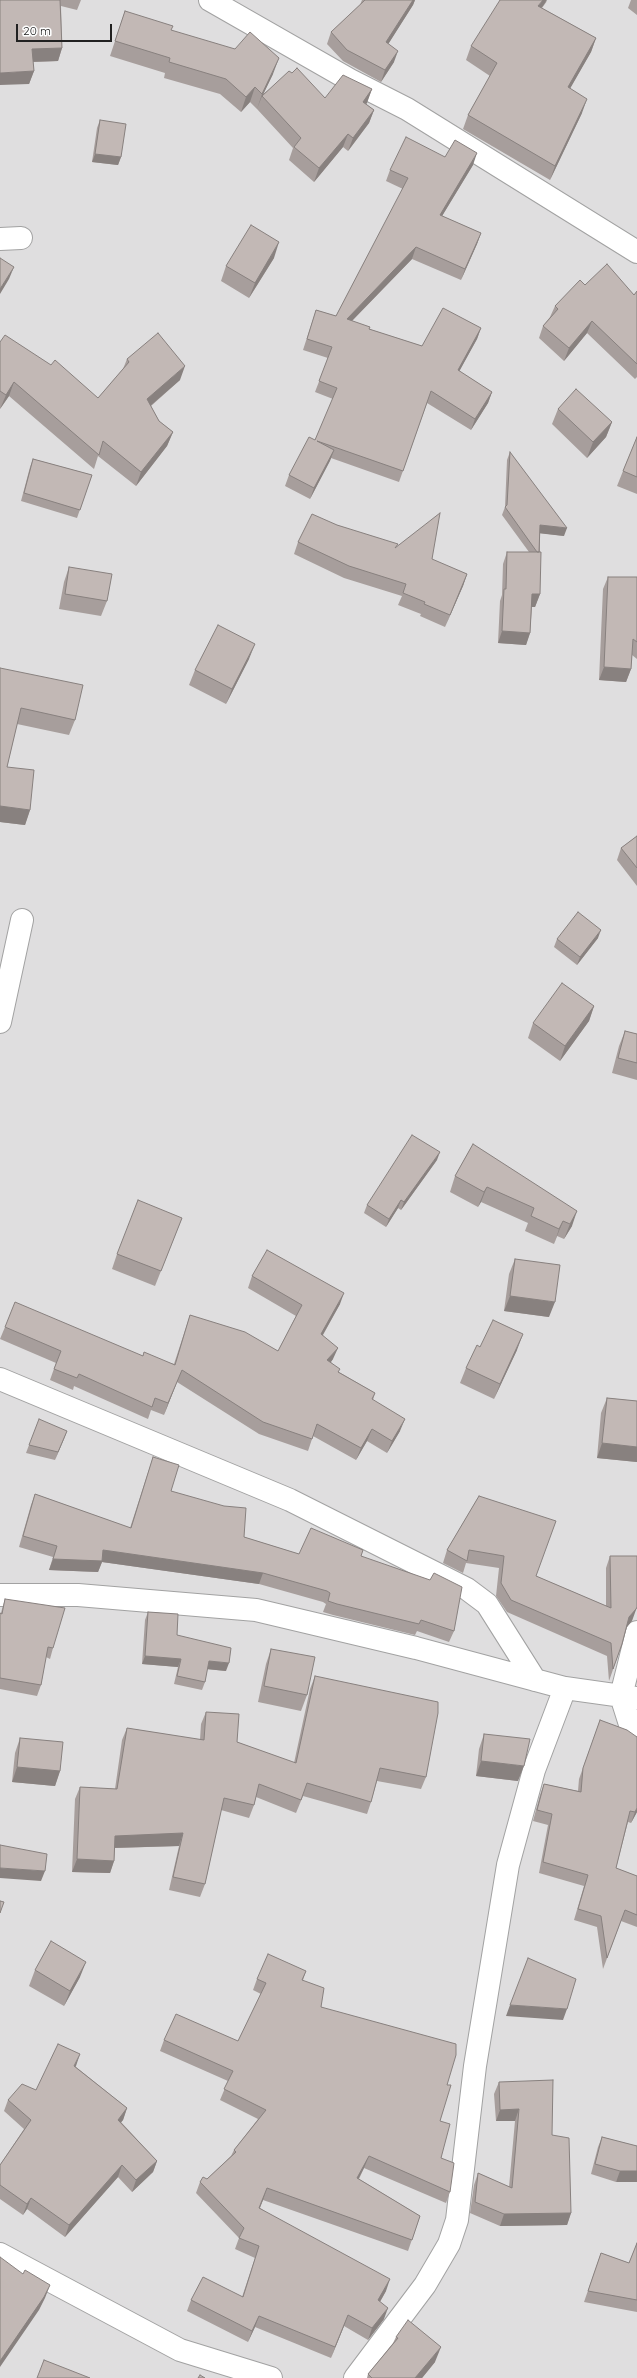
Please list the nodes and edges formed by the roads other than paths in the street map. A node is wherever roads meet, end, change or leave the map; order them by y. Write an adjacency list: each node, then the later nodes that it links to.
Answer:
1 (210, 0): 2 (street)
2 (637, 252)
3 (22, 920): 4 (street)
4 (0, 1022)
5 (0, 1379): 8 (street)
6 (0, 1595): 8 (street)
7 (637, 1632): 10 (street)
8 (535, 1680): 9 (street)
9 (565, 1688): 10 (street); 14 (street)
10 (629, 1697): 11 (street)
11 (637, 1737)
12 (0, 2254): 13 (street)
13 (271, 2378)
14 (355, 2378)

